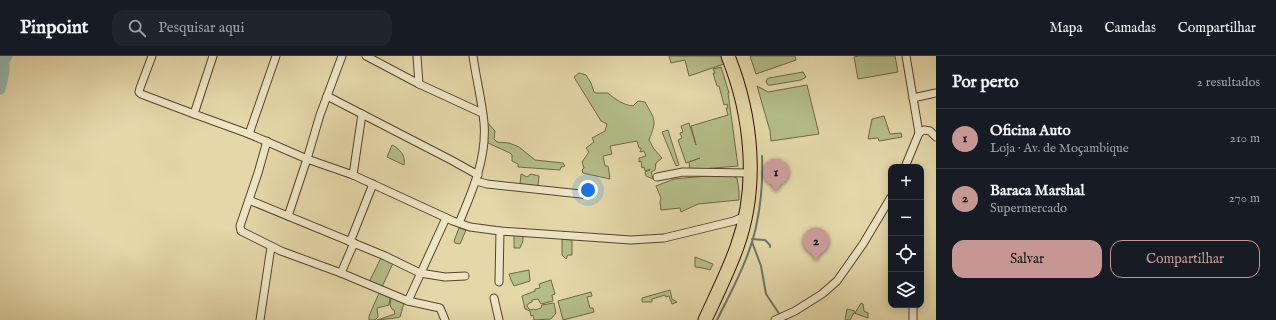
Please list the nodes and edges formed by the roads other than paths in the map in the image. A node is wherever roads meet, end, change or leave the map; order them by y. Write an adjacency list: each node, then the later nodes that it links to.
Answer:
1 (152, 56): 16 (street)
2 (213, 56): 16 (street)
3 (276, 56): 19 (street)
4 (342, 56): 13 (street)
5 (366, 56): 11 (street)
6 (417, 56): 11 (street)
7 (473, 56): 15 (street)
8 (728, 56): 24 (highway)
9 (737, 56): 50 (highway)
10 (906, 56): 14 (street)
11 (419, 84): 15 (street)
12 (936, 93): 14 (street)
13 (327, 96): 17 (street); 22 (street)
14 (913, 98): 18 (street)
15 (482, 113): 27 (street)
16 (194, 114): 19 (street)
17 (362, 114): 25 (street); 27 (street)
18 (919, 133): 20 (street); 23 (street)
19 (249, 134): 21 (street)
20 (936, 137)
21 (267, 141): 22 (street); 30 (street)
22 (307, 159): 25 (street); 32 (street)
23 (906, 164)
24 (749, 173): 26 (street); 33 (highway)
25 (353, 175): 28 (street)
26 (657, 177)
27 (477, 178): 29 (street); 35 (street)
28 (373, 184): 34 (street); 37 (street)
29 (590, 195)
30 (249, 200): 32 (street); 38 (street)
31 (889, 200): 51 (street)
32 (288, 216): 37 (street)
33 (746, 216): 36 (street); 49 (highway)
34 (446, 218): 35 (street); 40 (street)
35 (459, 223): 36 (street)
36 (500, 231): 42 (street)
37 (352, 243): 39 (street); 40 (street)
38 (271, 247): 39 (street); 46 (street)
39 (341, 273): 44 (street)
40 (420, 273): 41 (street); 44 (street)
41 (465, 276)
42 (499, 282)
43 (494, 298): 48 (street)
44 (408, 301): 47 (street)
45 (913, 308): 52 (street)
46 (260, 320)
47 (445, 320)
48 (499, 320)
49 (705, 320)
50 (714, 320)
51 (775, 320)
52 (913, 320)

